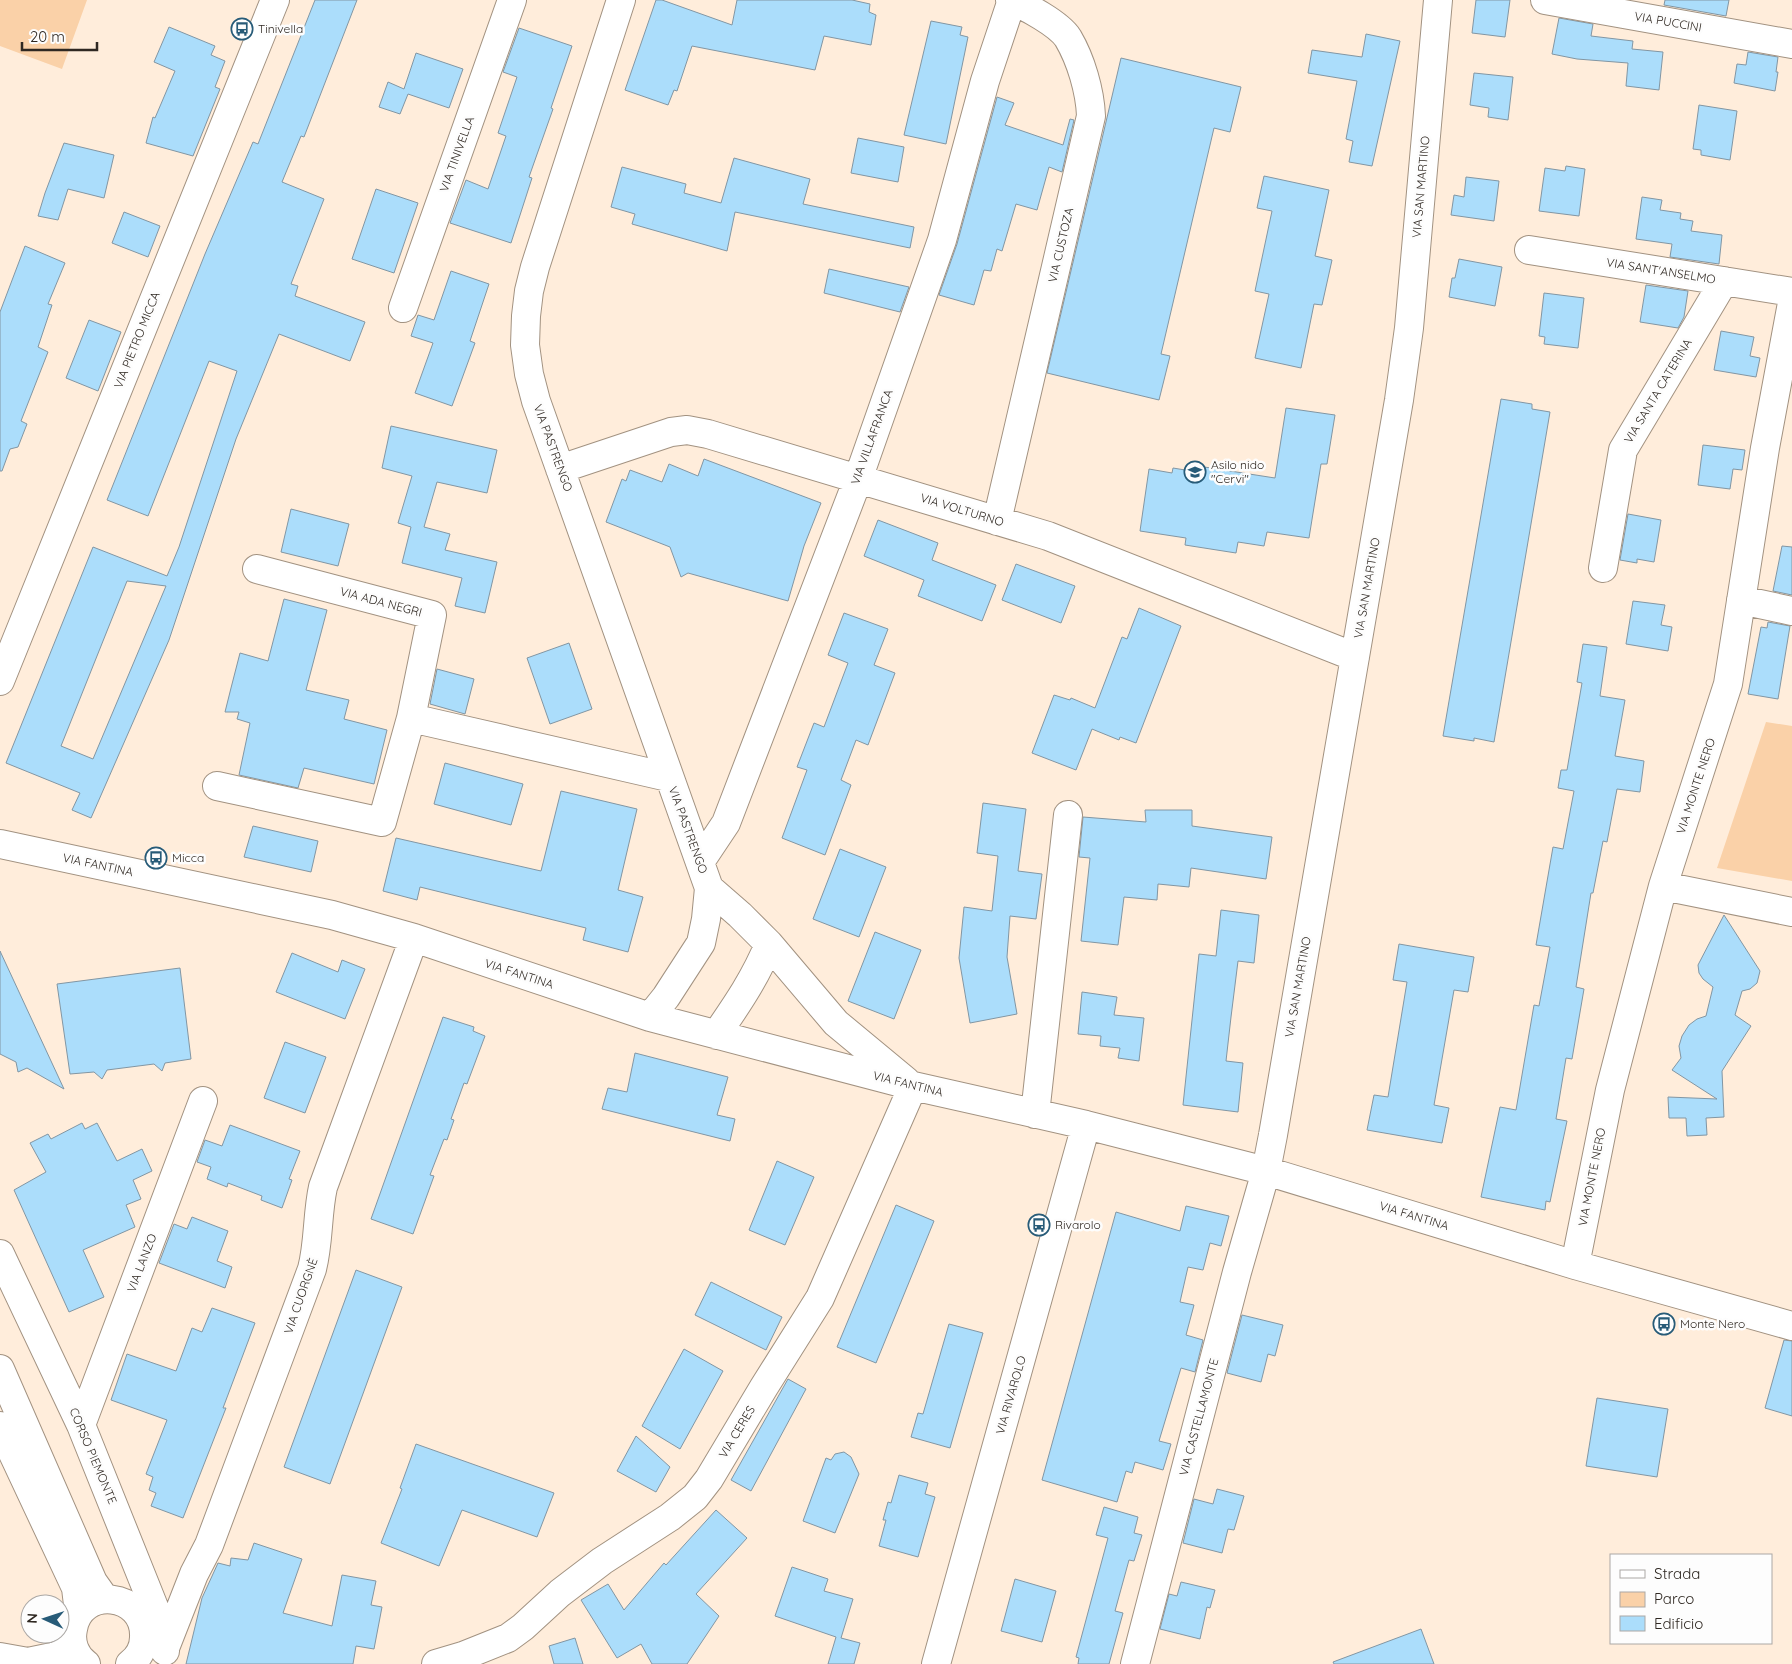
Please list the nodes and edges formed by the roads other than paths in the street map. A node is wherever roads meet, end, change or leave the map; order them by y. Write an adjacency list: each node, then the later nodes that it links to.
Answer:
1 (275, 0): 22 (street, VIA PIETRO MICCA)
2 (512, 0): 12 (street, VIA TINIVELLA)
3 (622, 0): 14 (street, VIA PASTRENGO)
4 (1012, 0): 15 (street, VIA VILLAFRANCA); 16 (street, VIA CUSTOZA)
5 (1438, 0): 21 (street, VIA SAN MARTINO)
6 (1545, 0): 7 (street, VIA PUCCINI)
7 (1792, 44)
8 (1530, 250): 9 (street, VIA SANT'ANSELMO)
9 (1724, 281): 10 (street, VIA SANT'ANSELMO); 17 (street, VIA SANTA CATERINA)
10 (1792, 292)
11 (1792, 303): 13 (street, VIA MONTE NERO)
12 (403, 308)
13 (1786, 368): 19 (street, VIA MONTE NERO)
14 (560, 469): 15 (street, VIA VOLTURNO); 24 (street, VIA PASTRENGO)
15 (858, 479): 16 (street, VIA VOLTURNO); 28 (street, VIA VILLAFRANCA)
16 (997, 521): 21 (street, VIA VOLTURNO)
17 (1603, 568)
18 (257, 569): 23 (street, VIA ADA NEGRI)
19 (1741, 600): 20 (street); 29 (street, VIA MONTE NERO)
20 (1792, 611)
21 (1355, 657): 40 (street, VIA SAN MARTINO)
22 (0, 681)
23 (411, 718): 24 (street); 25 (street, VIA ADA NEGRI)
24 (668, 777): 28 (street, VIA PASTRENGO)
25 (217, 786)
26 (1068, 815): 38 (street)
27 (0, 844): 32 (street, VIA FANTINA)
28 (700, 862): 30 (street, VIA PASTRENGO)
29 (1663, 886): 31 (street); 42 (street, VIA MONTE NERO)
30 (709, 888): 33 (street, VIA PASTRENGO); 34 (street, VIA PASTRENGO)
31 (1792, 912)
32 (414, 938): 34 (street, VIA FANTINA); 49 (street, VIA CUORGNÈ)
33 (769, 944): 35 (street); 36 (street, VIA PASTRENGO)
34 (650, 1017): 35 (street, VIA FANTINA)
35 (716, 1035): 36 (street, VIA FANTINA)
36 (913, 1086): 38 (street, VIA FANTINA); 55 (street, VIA CERES)
37 (203, 1101): 45 (street, VIA LANZO)
38 (1034, 1114): 39 (street, VIA FANTINA)
39 (1086, 1125): 40 (street, VIA FANTINA); 56 (street, VIA RIVAROLO)
40 (1266, 1171): 42 (street, VIA FANTINA); 57 (street, VIA CASTELLAMONTE)
41 (0, 1254): 45 (street, CORSO PIEMONTE)
42 (1575, 1264): 43 (street, VIA FANTINA)
43 (1792, 1326)
44 (0, 1369): 47 (street)
45 (81, 1425): 49 (street, CORSO PIEMONTE)
46 (0, 1426): 48 (street)
47 (105, 1600): 48 (street); 52 (street)
48 (75, 1625): 51 (street); 54 (street)
49 (166, 1656)
50 (0, 1658): 51 (street)
51 (47, 1658): 53 (street)
52 (133, 1663)
53 (81, 1664)
54 (86, 1664)
55 (436, 1664)
56 (936, 1664)
57 (1135, 1664)

